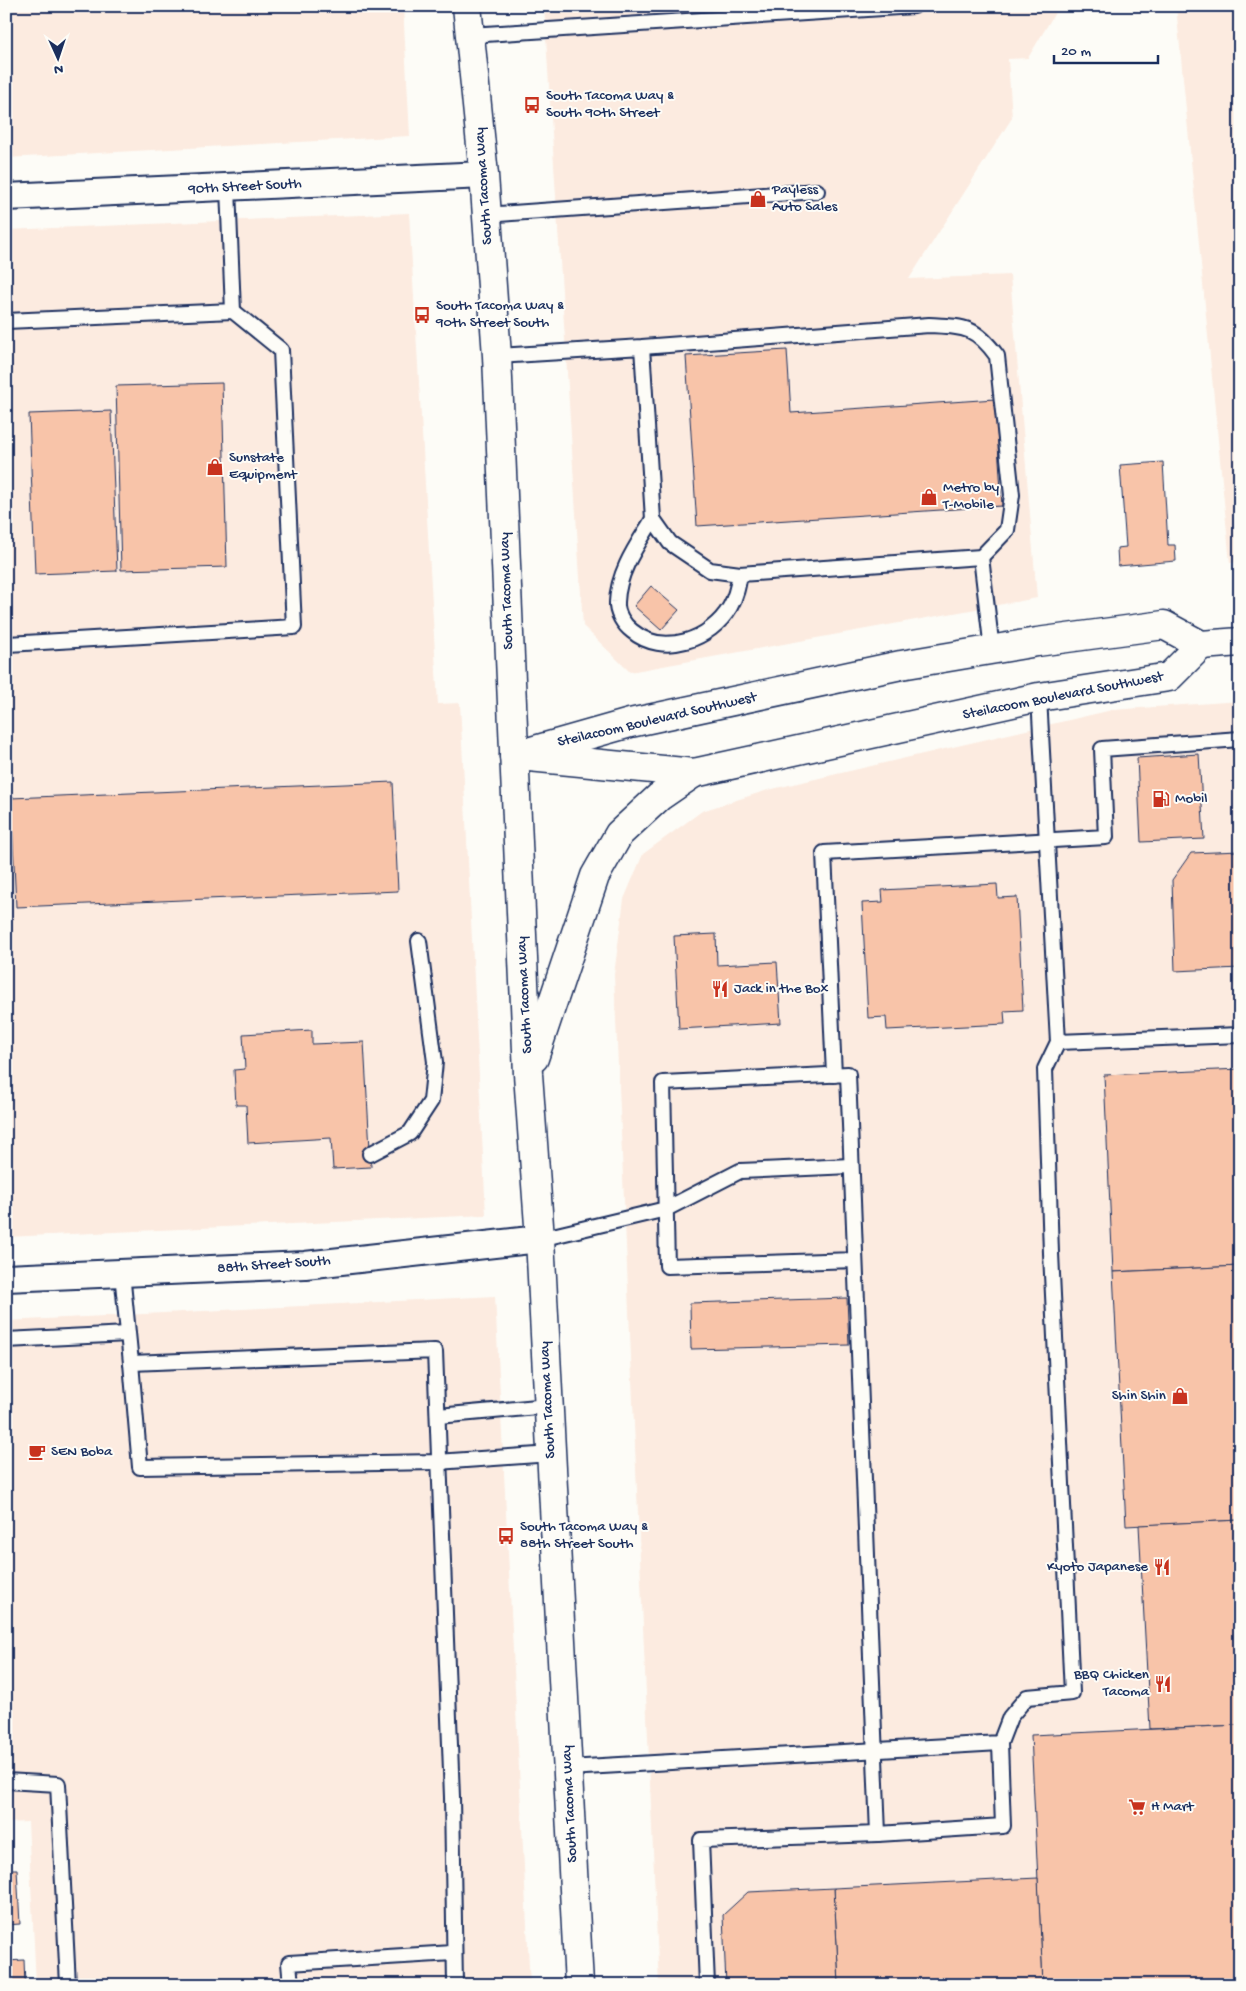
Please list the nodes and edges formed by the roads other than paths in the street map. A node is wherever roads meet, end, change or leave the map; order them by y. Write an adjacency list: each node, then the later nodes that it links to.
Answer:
1 (467, 6): 3 (main road, South Tacoma Way)
2 (914, 6): 3 (lane)
3 (470, 34): 4 (main road, South Tacoma Way)
4 (484, 175): 5 (street, 90th Street South); 8 (main road, South Tacoma Way)
5 (228, 188): 7 (street, 90th Street South); 9 (lane)
6 (817, 191): 8 (lane)
7 (6, 197)
8 (486, 215): 12 (main road, South Tacoma Way)
9 (233, 311): 10 (lane); 17 (lane)
10 (6, 321)
11 (642, 347): 12 (lane); 13 (lane); 14 (lane)
12 (497, 356): 22 (main road, South Tacoma Way)
13 (654, 519): 15 (lane); 15 (lane)
14 (981, 557): 15 (lane); 19 (lane)
15 (740, 574)
16 (1240, 642): 18 (main road)
17 (8, 644)
18 (1201, 645): 19 (main road, Steilacoom Boulevard Southwest); 20 (main road, Steilacoom Boulevard Southwest)
19 (992, 650): 22 (main road, Steilacoom Boulevard Southwest)
20 (1039, 697): 23 (main road, Steilacoom Boulevard Southwest); 24 (lane)
21 (1240, 739): 24 (lane)
22 (514, 756): 23 (main road, Steilacoom Boulevard Southwest); 28 (main road, South Tacoma Way)
23 (694, 773): 28 (main road)
24 (1048, 841): 27 (lane); 29 (lane)
25 (419, 941): 30 (lane)
26 (1240, 1035): 27 (lane)
27 (1058, 1042): 44 (lane)
28 (528, 1074): 33 (main road, South Tacoma Way)
29 (834, 1075): 31 (lane); 32 (lane)
30 (370, 1154)
31 (851, 1166): 32 (lane); 34 (lane)
32 (666, 1210): 33 (lane); 34 (lane)
33 (540, 1239): 35 (street, 88th Street South); 40 (main road, South Tacoma Way)
34 (855, 1260): 45 (lane)
35 (122, 1273): 36 (street, 88th Street South); 37 (lane)
36 (6, 1278)
37 (128, 1334): 38 (lane); 39 (lane)
38 (6, 1340)
39 (131, 1363): 41 (lane); 43 (lane)
40 (548, 1406): 41 (lane); 42 (main road, South Tacoma Way)
41 (438, 1416): 43 (lane)
42 (551, 1454): 43 (lane); 46 (main road, South Tacoma Way)
43 (437, 1462): 49 (lane)
44 (1000, 1742): 45 (lane); 48 (lane)
45 (874, 1751): 46 (lane); 48 (lane)
46 (568, 1768): 53 (main road, South Tacoma Way)
47 (6, 1781): 50 (lane)
48 (878, 1834): 54 (lane)
49 (453, 1953): 51 (lane); 52 (lane)
50 (68, 1985)
51 (291, 1985)
52 (455, 1985)
53 (578, 1985)
54 (707, 1985)

